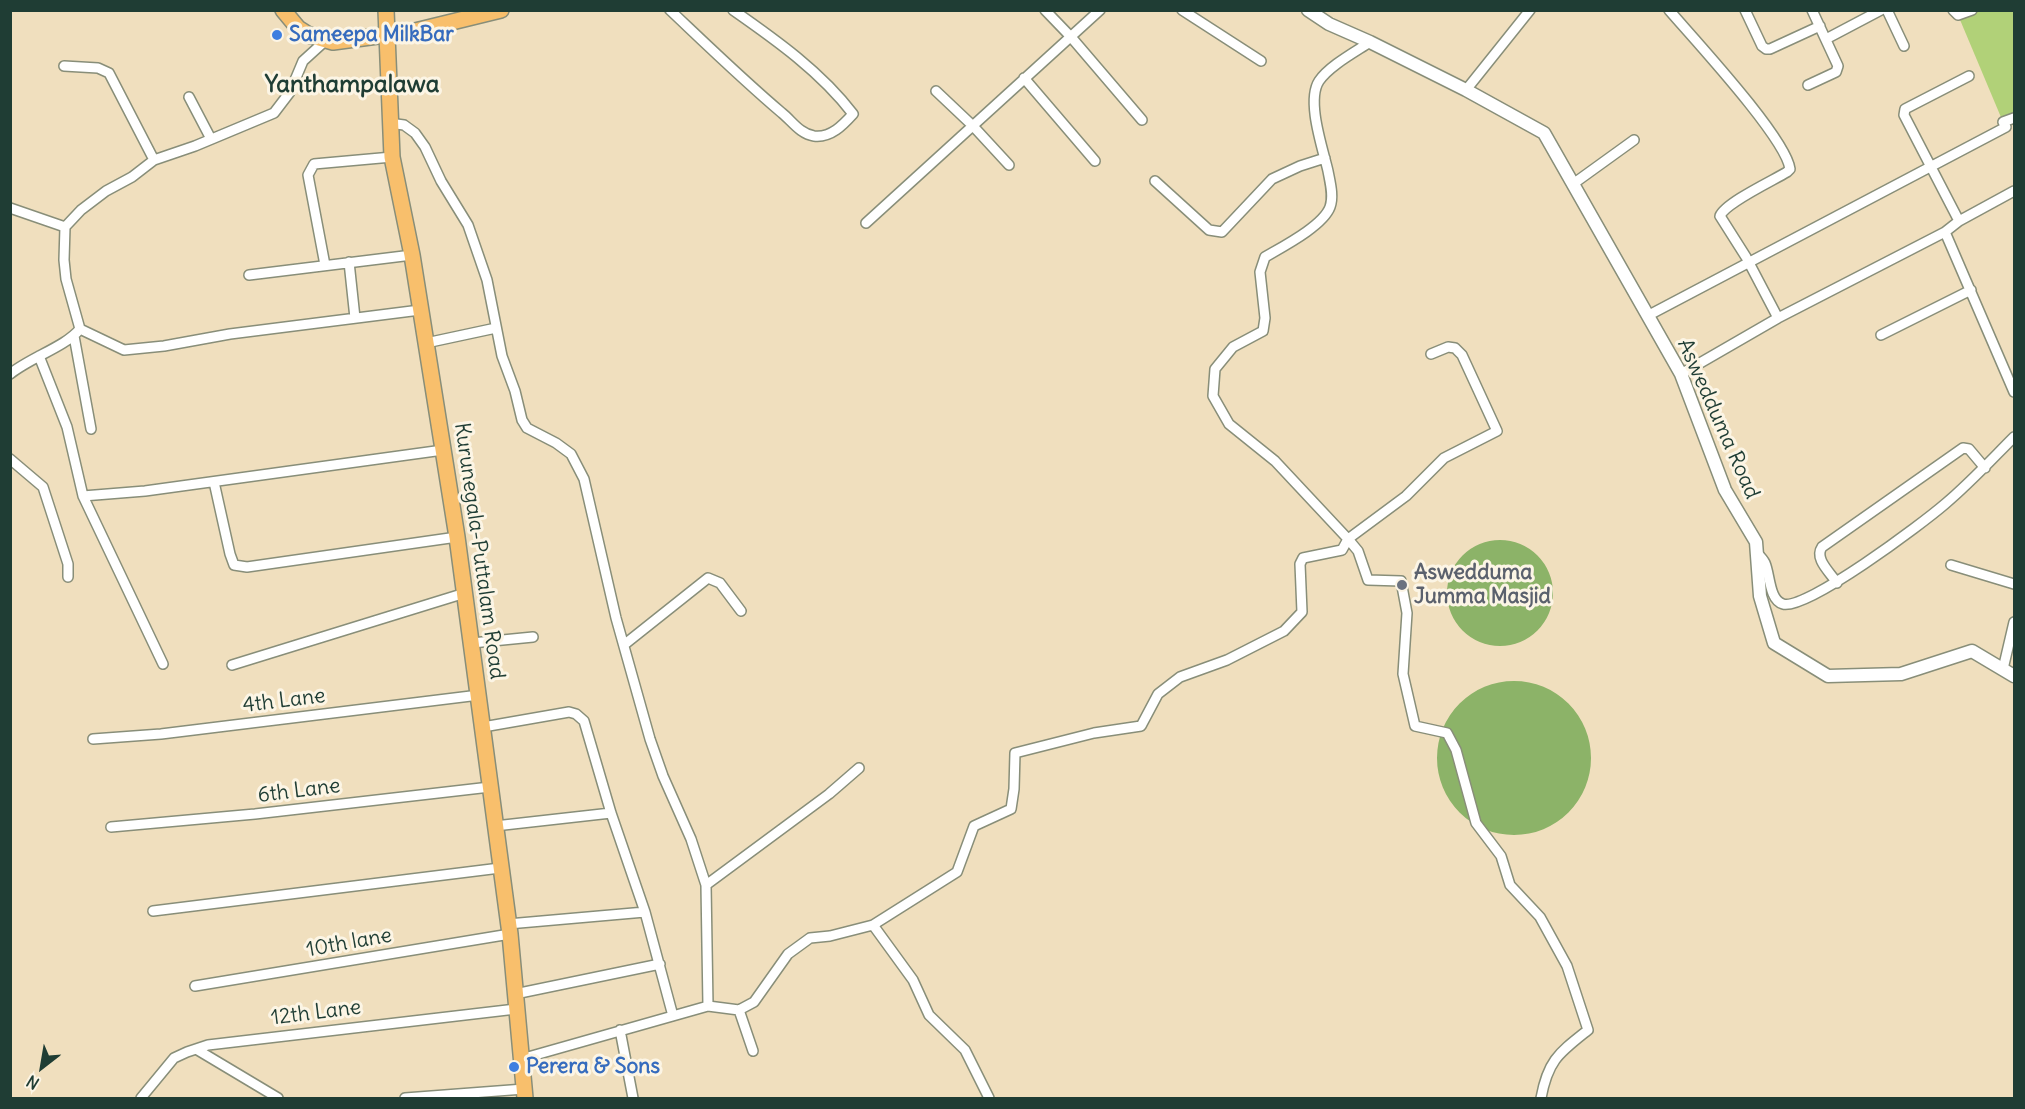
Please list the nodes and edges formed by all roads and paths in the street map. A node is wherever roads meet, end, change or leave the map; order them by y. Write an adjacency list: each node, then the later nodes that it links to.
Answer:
1 (283, 10): 22 (main road)
2 (386, 10): 19 (main road, Kurunegala-Puttalam Road)
3 (501, 10): 19 (main road)
4 (670, 10): 5 (street)
5 (733, 10)
6 (1045, 10): 20 (street)
7 (1100, 10): 20 (street)
8 (1182, 10): 25 (street)
9 (1308, 10): 23 (street, Aswedduma Road)
10 (1530, 10): 30 (street)
11 (1668, 10): 55 (street)
12 (1745, 10): 18 (street)
13 (1812, 10): 18 (street)
14 (1881, 10): 21 (street)
15 (1887, 10): 24 (street)
16 (1953, 10): 17 (street)
17 (1972, 10)
18 (1820, 26): 21 (street)
19 (386, 36): 22 (main road); 35 (main road, Kurunegala-Puttalam Road)
20 (1071, 36): 28 (street); 34 (street)
21 (1826, 39): 29 (street)
22 (325, 41): 37 (street)
23 (1370, 42): 30 (street, Aswedduma Road); 40 (street)
24 (1904, 46)
25 (1262, 61)
26 (64, 66): 41 (street)
27 (1969, 76): 44 (street)
28 (1024, 78): 36 (street); 42 (street)
29 (1808, 85)
30 (1466, 90): 46 (street, Aswedduma Road)
31 (936, 91): 36 (street)
32 (189, 97): 37 (street)
33 (2014, 118): 44 (street)
34 (1142, 120)
35 (389, 123): 39 (main road, Kurunegala-Puttalam Road); 63 (street)
36 (973, 126): 43 (street); 50 (street)
37 (211, 139): 41 (street)
38 (1634, 140): 46 (street)
39 (392, 157): 53 (main road, Kurunegala-Puttalam Road); 56 (street)
40 (1325, 158): 45 (street); 80 (street)
41 (154, 160): 51 (street)
42 (1095, 161)
43 (1009, 165)
44 (1932, 167): 49 (street); 55 (street)
45 (1155, 181)
46 (1573, 184): 70 (street, Aswedduma Road)
47 (2014, 191): 49 (street)
48 (10, 208): 51 (street)
49 (1959, 220): 52 (street)
50 (866, 223)
51 (65, 227): 64 (street)
52 (1945, 232): 58 (street); 62 (street)
53 (412, 255): 54 (street); 59 (main road, Kurunegala-Puttalam Road)
54 (349, 262): 56 (street); 61 (street)
55 (1749, 263): 60 (street); 62 (street)
56 (325, 265): 57 (street)
57 (249, 274)
58 (1971, 290): 65 (street); 71 (street)
59 (420, 310): 61 (street); 66 (main road, Kurunegala-Puttalam Road)
60 (1651, 314)
61 (355, 318): 64 (street)
62 (1778, 318): 70 (street)
63 (496, 328): 66 (street); 91 (street)
64 (77, 333): 68 (street); 72 (street)
65 (1881, 335)
66 (426, 343): 74 (main road, Kurunegala-Puttalam Road)
67 (1431, 354): 80 (street)
68 (39, 356): 69 (street); 78 (street)
69 (10, 374)
70 (1681, 374): 81 (street, Aswedduma Road)
71 (2014, 392)
72 (92, 429)
73 (2014, 437): 76 (street)
74 (443, 450): 77 (street); 79 (main road, Kurunegala-Puttalam Road)
75 (10, 459): 83 (street)
76 (1985, 468): 84 (street); 84 (street)
77 (214, 482): 78 (street); 79 (street)
78 (83, 496): 92 (street)
79 (457, 537): 86 (main road, Kurunegala-Puttalam Road)
80 (1348, 539): 107 (street); 126 (street)
81 (1756, 553): 84 (street); 94 (street, Aswedduma Road)
82 (1952, 565): 85 (street)
83 (68, 577)
84 (1837, 583)
85 (2014, 584)
86 (465, 593): 90 (main road, Kurunegala-Puttalam Road); 93 (street)
87 (741, 611): 91 (street)
88 (2014, 622): 94 (street)
89 (533, 637): 90 (street)
90 (472, 643): 95 (main road, Kurunegala-Puttalam Road)
91 (625, 644): 104 (street)
92 (163, 664)
93 (232, 665)
94 (2009, 673)
95 (479, 695): 96 (main road, Kurunegala-Puttalam Road); 97 (street, 4th Lane)
96 (483, 727): 99 (main road, Kurunegala-Puttalam Road); 100 (street)
97 (93, 739)
98 (859, 768): 104 (street)
99 (490, 787): 101 (main road, Kurunegala-Puttalam Road); 102 (street, 6th Lane)
100 (611, 813): 101 (street); 106 (street)
101 (495, 826): 103 (main road, Kurunegala-Puttalam Road)
102 (111, 827)
103 (500, 868): 105 (street); 108 (main road, Kurunegala-Puttalam Road)
104 (706, 885): 112 (street)
105 (153, 911)
106 (645, 912): 108 (street, 10th lane); 109 (street)
107 (873, 926): 113 (street); 125 (street)
108 (509, 929): 110 (street, 10th lane); 111 (main road, Kurunegala-Puttalam Road)
109 (660, 964): 111 (street, 12th Lane); 114 (street)
110 (195, 986)
111 (515, 1002): 116 (street, 12th Lane); 118 (main road, Kurunegala-Puttalam Road)
112 (708, 1006): 113 (street); 114 (street)
113 (739, 1010): 117 (street)
114 (673, 1016): 115 (street)
115 (620, 1030): 118 (street); 124 (street)
116 (196, 1049): 121 (street, 12th Lane); 122 (street)
117 (753, 1051)
118 (522, 1059): 119 (main road, Kurunegala-Puttalam Road)
119 (524, 1094): 120 (street)
120 (430, 1097): 123 (street)
121 (141, 1098)
122 (278, 1098)
123 (405, 1098)
124 (633, 1098)
125 (989, 1098)
126 (1540, 1098)

